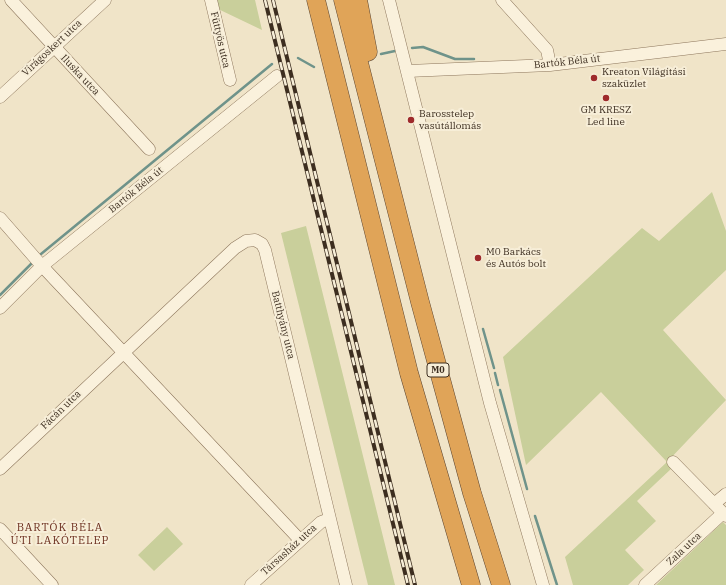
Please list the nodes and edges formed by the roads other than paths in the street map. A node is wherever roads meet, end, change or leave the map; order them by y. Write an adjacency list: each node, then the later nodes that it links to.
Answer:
1 (11, 0): 10 (street, Iluska utca)
2 (105, 0): 10 (street, Virágoskert utca)
3 (211, 0): 14 (street, Füttyös utca)
4 (316, 0): 32 (highway)
5 (343, 0): 17 (highway, M0)
6 (358, 0): 17 (highway)
7 (389, 0): 12 (street)
8 (502, 0): 11 (street)
9 (726, 44): 11 (street, Bartók Béla út)
10 (54, 47): 15 (street, Virágoskert utca); 16 (street, Iluska utca)
11 (550, 65): 12 (street, Bartók Béla út)
12 (408, 71): 34 (street)
13 (277, 76): 19 (street, Bartók Béla út)
14 (230, 80)
15 (0, 97)
16 (149, 149)
17 (382, 154): 33 (highway, M0)
18 (0, 218): 19 (street)
19 (42, 266): 20 (street, Bartók Béla út); 21 (street)
20 (0, 308)
21 (123, 352): 23 (street, Fácán utca); 26 (street, Batthyány utca); 28 (street)
22 (673, 462): 25 (street)
23 (0, 469)
24 (726, 494): 25 (street, Zala utca)
25 (721, 511): 35 (street, Zala utca)
26 (330, 519): 28 (street, Társasház utca); 31 (street, Batthyány utca)
27 (0, 529): 29 (street)
28 (300, 540): 30 (street, Társasház utca)
29 (52, 585)
30 (251, 585)
31 (346, 585)
32 (472, 585)
33 (501, 585)
34 (543, 585)
35 (645, 585)

